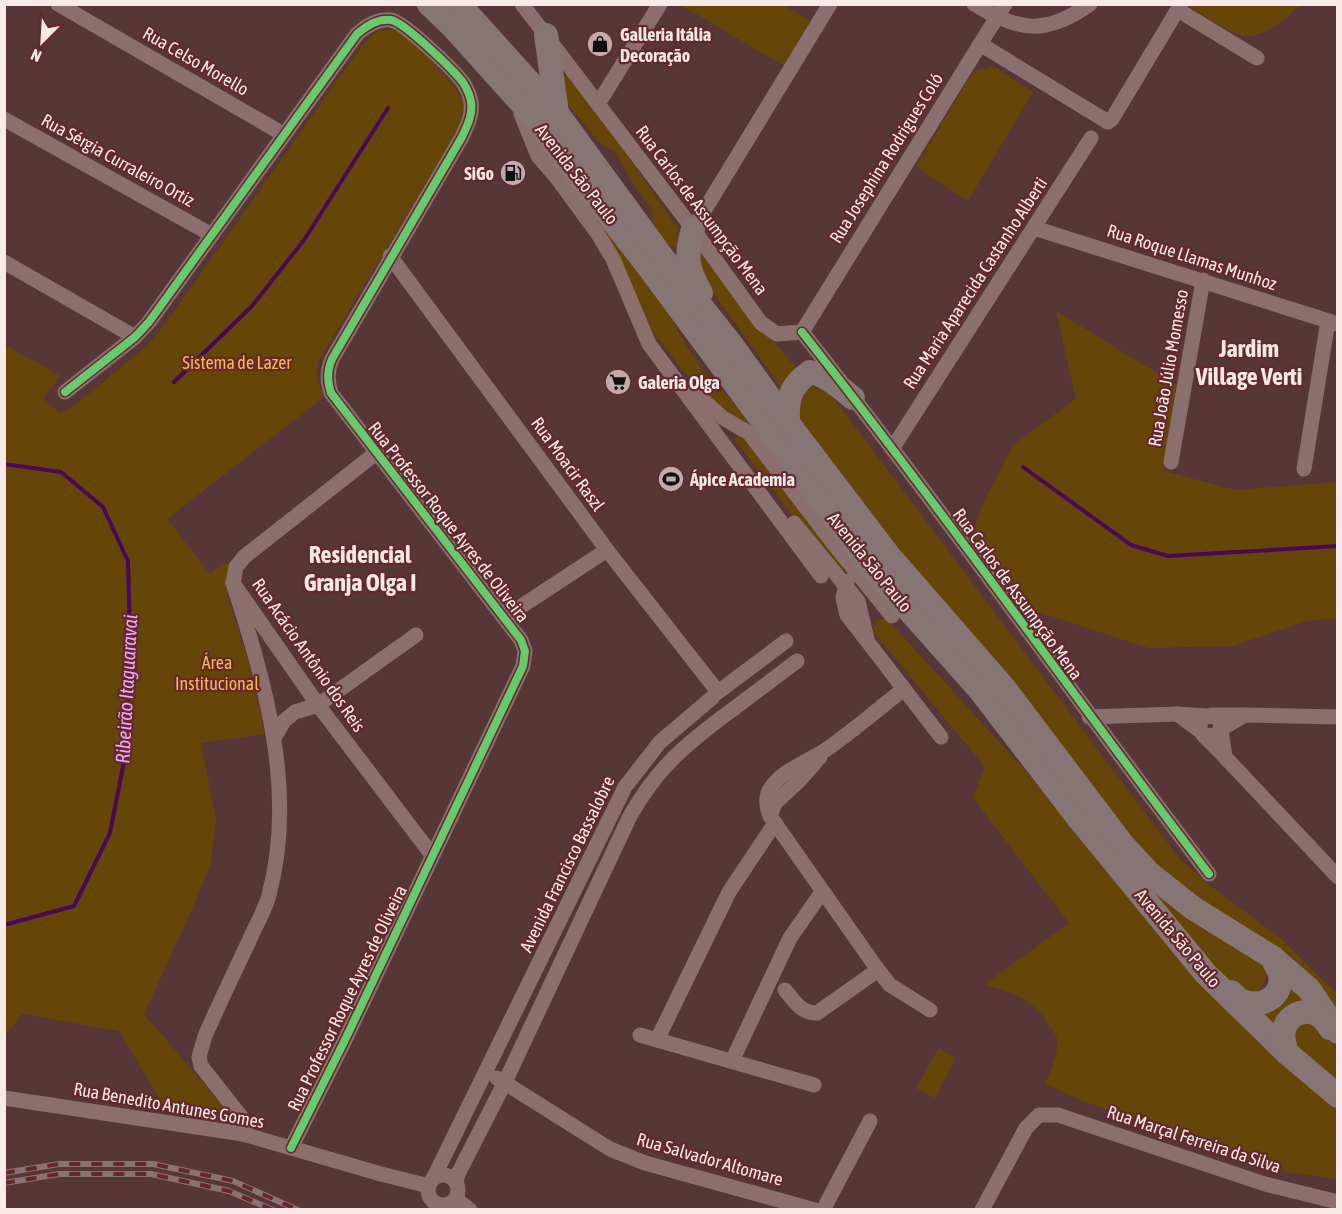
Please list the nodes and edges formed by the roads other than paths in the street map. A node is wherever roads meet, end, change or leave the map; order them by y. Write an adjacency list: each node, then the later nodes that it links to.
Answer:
1 (58, 4): 19 (street, Rua Celso Morello)
2 (429, 4): 10 (main road, Avenida São Paulo)
3 (522, 4): 12 (street, Rua Carlos de Assumpção Mena)
4 (660, 4): 16 (street)
5 (830, 4): 22 (street)
6 (974, 4): 11 (street)
7 (1005, 4): 11 (street, Rua Josephina Rodrigues Coló)
8 (1090, 4): 11 (street)
9 (1179, 7): 13 (street); 14 (street)
10 (454, 12): 15 (main road, Avenida São Paulo); 17 (main road, Avenida São Paulo)
11 (996, 18): 13 (street, Rua Josephina Rodrigues Coló)
12 (546, 35): 16 (street, Rua Carlos de Assumpção Mena); 17 (main road)
13 (980, 44): 28 (street, Rua Josephina Rodrigues Coló)
14 (1257, 58)
15 (491, 69): 30 (street); 66 (main road, Avenida São Paulo)
16 (598, 104): 22 (street, Rua Carlos de Assumpção Mena)
17 (557, 113): 31 (main road, Avenida São Paulo)
18 (4, 119): 23 (street, Rua Sérgia Curraleiro Ortiz)
19 (283, 134): 23 (street); 24 (street, Rua Professor Roque Ayres de Oliveira)
20 (1091, 138): 21 (street, Rua Maria Aparecida Castanho Alberti)
21 (1034, 228): 26 (street, Rua Roque Llamas Munhoz); 36 (street, Rua Maria Aparecida Castanho Alberti)
22 (693, 229): 28 (street, Rua Carlos de Assumpção Mena); 31 (main road)
23 (212, 235): 29 (street)
24 (390, 256): 37 (street, Rua Professor Roque Ayres de Oliveira); 41 (street, Rua Moacir Raszl)
25 (4, 262): 29 (street)
26 (1203, 280): 27 (street, Rua Roque Llamas Munhoz); 38 (street, Rua João Júlio Momesso)
27 (1333, 323): 39 (street)
28 (802, 332): 33 (street, Rua Carlos de Assumpção Mena)
29 (135, 337): 32 (street)
30 (649, 344): 34 (street); 40 (street)
31 (731, 344): 35 (main road, Avenida São Paulo)
32 (64, 392)
33 (853, 398): 35 (main road); 36 (street, Rua Carlos de Assumpção Mena)
34 (705, 420): 42 (street); 44 (street)
35 (788, 423): 73 (main road, Avenida São Paulo)
36 (892, 449): 58 (street, Rua Carlos de Assumpção Mena)
37 (376, 453): 43 (street, Rua Acácio Antônio dos Reis); 46 (street, Rua Professor Roque Ayres de Oliveira)
38 (1171, 462)
39 (1305, 469)
40 (833, 543): 44 (street); 45 (street)
41 (607, 550): 46 (street); 52 (street, Rua Moacir Raszl)
42 (821, 576)
43 (233, 583): 53 (street, Rua Acácio Antônio dos Reis); 63 (street)
44 (845, 586): 47 (street)
45 (892, 616): 47 (street); 66 (main road)
46 (505, 617): 68 (street, Rua Professor Roque Ayres de Oliveira)
47 (858, 621): 51 (street)
48 (416, 635): 53 (street)
49 (786, 641): 52 (street, Avenida Francisco Bassalobre)
50 (797, 661): 54 (street, Avenida Francisco Bassalobre)
51 (904, 689): 62 (street); 65 (street)
52 (715, 695): 54 (street, Rua Moacir Raszl); 83 (street, Avenida Francisco Bassalobre)
53 (318, 705): 63 (street); 67 (street, Rua Acácio Antônio dos Reis)
54 (731, 711): 84 (street, Avenida Francisco Bassalobre)
55 (1177, 714): 57 (street); 58 (street); 61 (street)
56 (1245, 715): 57 (street); 59 (street); 60 (street)
57 (1209, 716): 60 (street); 61 (street)
58 (1089, 717): 70 (street, Rua Carlos de Assumpção Mena)
59 (1338, 717)
60 (1221, 729): 61 (street); 64 (street)
61 (1202, 733): 64 (street)
62 (940, 737)
63 (274, 738): 89 (street)
64 (1225, 758): 71 (street)
65 (772, 819): 72 (street); 80 (street)
66 (1079, 819): 75 (main road, Avenida São Paulo)
67 (406, 821): 68 (street, Rua Acácio Antônio dos Reis); 69 (street, Rua Acácio Antônio dos Reis)
68 (440, 840): 69 (street, Rua Professor Roque Ayres de Oliveira)
69 (432, 855): 90 (street, Rua Professor Roque Ayres de Oliveira)
70 (1209, 874)
71 (1338, 877)
72 (822, 892): 74 (street); 82 (street)
73 (1272, 957): 75 (main road); 79 (main road, Avenida São Paulo)
74 (878, 970): 76 (street); 77 (street)
75 (1205, 973): 81 (main road, Avenida São Paulo)
76 (785, 990)
77 (930, 1010)
78 (640, 1035): 80 (street)
79 (1338, 1035): 81 (main road)
80 (657, 1040): 82 (street)
81 (1287, 1053): 86 (main road, Avenida São Paulo)
82 (732, 1061): 85 (street)
83 (486, 1072): 84 (street); 92 (street, Avenida Francisco Bassalobre)
84 (505, 1082): 91 (street, Avenida Francisco Bassalobre); 95 (street, Rua Salvador Altomare)
85 (814, 1085)
86 (1338, 1096)
87 (4, 1098): 89 (street, Rua Benedito Antunes Gomes)
88 (870, 1121): 96 (street)
89 (243, 1134): 90 (street, Rua Benedito Antunes Gomes)
90 (291, 1148): 92 (street, Rua Benedito Antunes Gomes)
91 (456, 1182): 92 (street); 92 (street)
92 (439, 1198): 94 (street)
93 (1338, 1202): 97 (street, Rua Marçal Ferreira da Silva)
94 (470, 1209)
95 (815, 1209)
96 (823, 1209)
97 (982, 1209)

